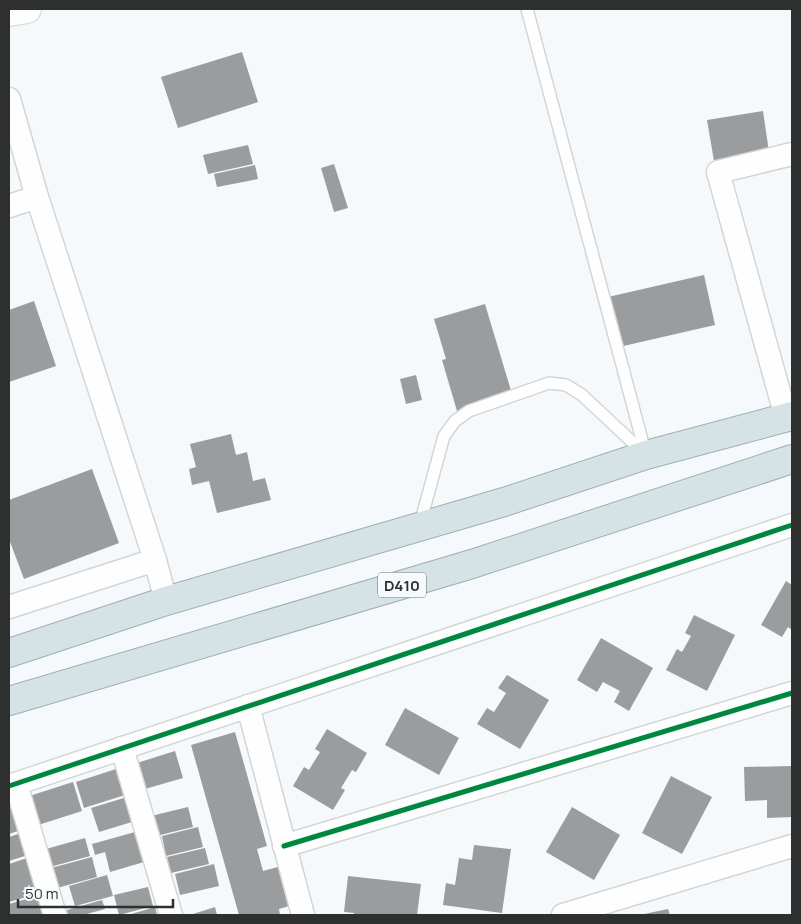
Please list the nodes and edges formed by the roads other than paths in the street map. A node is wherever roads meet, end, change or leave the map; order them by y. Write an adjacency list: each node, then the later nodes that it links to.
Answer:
1 (26, 9): 3 (street)
2 (527, 9): 9 (lane)
3 (9, 12)
4 (9, 98): 6 (street)
5 (792, 154): 8 (street)
6 (37, 197): 7 (street); 13 (street)
7 (9, 206)
8 (789, 417): 9 (highway)
9 (646, 455): 12 (highway); 12 (lane)
10 (792, 459): 18 (highway, D410)
11 (792, 525): 19 (street)
12 (419, 527): 14 (highway)
13 (155, 560): 14 (street); 15 (street)
14 (166, 601): 16 (highway)
15 (9, 607)
16 (9, 653)
17 (792, 693): 22 (street)
18 (9, 701)
19 (248, 706): 20 (street); 22 (street)
20 (122, 748): 21 (street); 26 (street)
21 (12, 785): 25 (street)
22 (284, 846): 27 (street)
23 (792, 846): 24 (street)
24 (606, 909): 28 (street)
25 (55, 915)
26 (171, 915)
27 (303, 915)
28 (563, 915)

